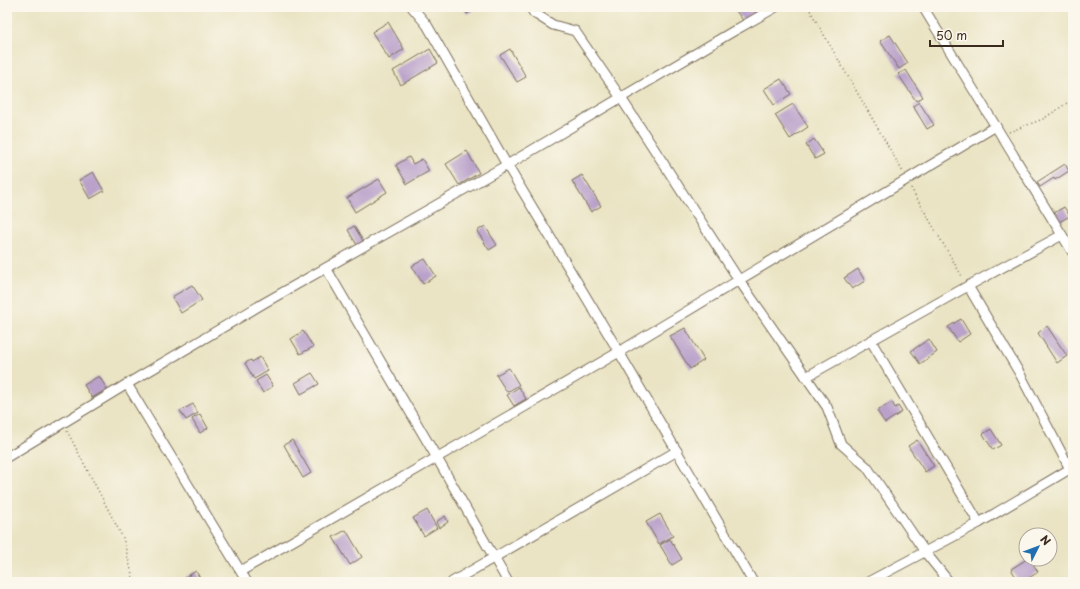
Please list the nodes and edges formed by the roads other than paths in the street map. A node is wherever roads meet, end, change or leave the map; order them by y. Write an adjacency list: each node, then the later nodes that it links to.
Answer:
1 (412, 7): 7 (street)
2 (530, 7): 5 (street)
3 (776, 7): 5 (street)
4 (923, 7): 6 (street)
5 (621, 98): 7 (street); 11 (street)
6 (996, 126): 8 (street); 11 (street)
7 (507, 165): 10 (street); 14 (street)
8 (1062, 235): 9 (street); 12 (street)
9 (1073, 253)
10 (326, 268): 16 (street); 19 (street)
11 (739, 280): 14 (street); 15 (street)
12 (968, 286): 13 (street); 20 (street)
13 (871, 341): 15 (street); 21 (street)
14 (619, 352): 17 (street); 19 (street)
15 (806, 377): 22 (street)
16 (127, 384): 18 (street); 24 (street)
17 (677, 451): 23 (street); 28 (street)
18 (7, 457)
19 (437, 458): 23 (street); 24 (street)
20 (1072, 468): 21 (street)
21 (979, 523): 22 (street)
22 (925, 552): 29 (street); 30 (street)
23 (494, 557): 26 (street); 27 (street)
24 (241, 571): 25 (street)
25 (247, 582)
26 (452, 582)
27 (508, 582)
28 (753, 582)
29 (868, 582)
30 (949, 582)

